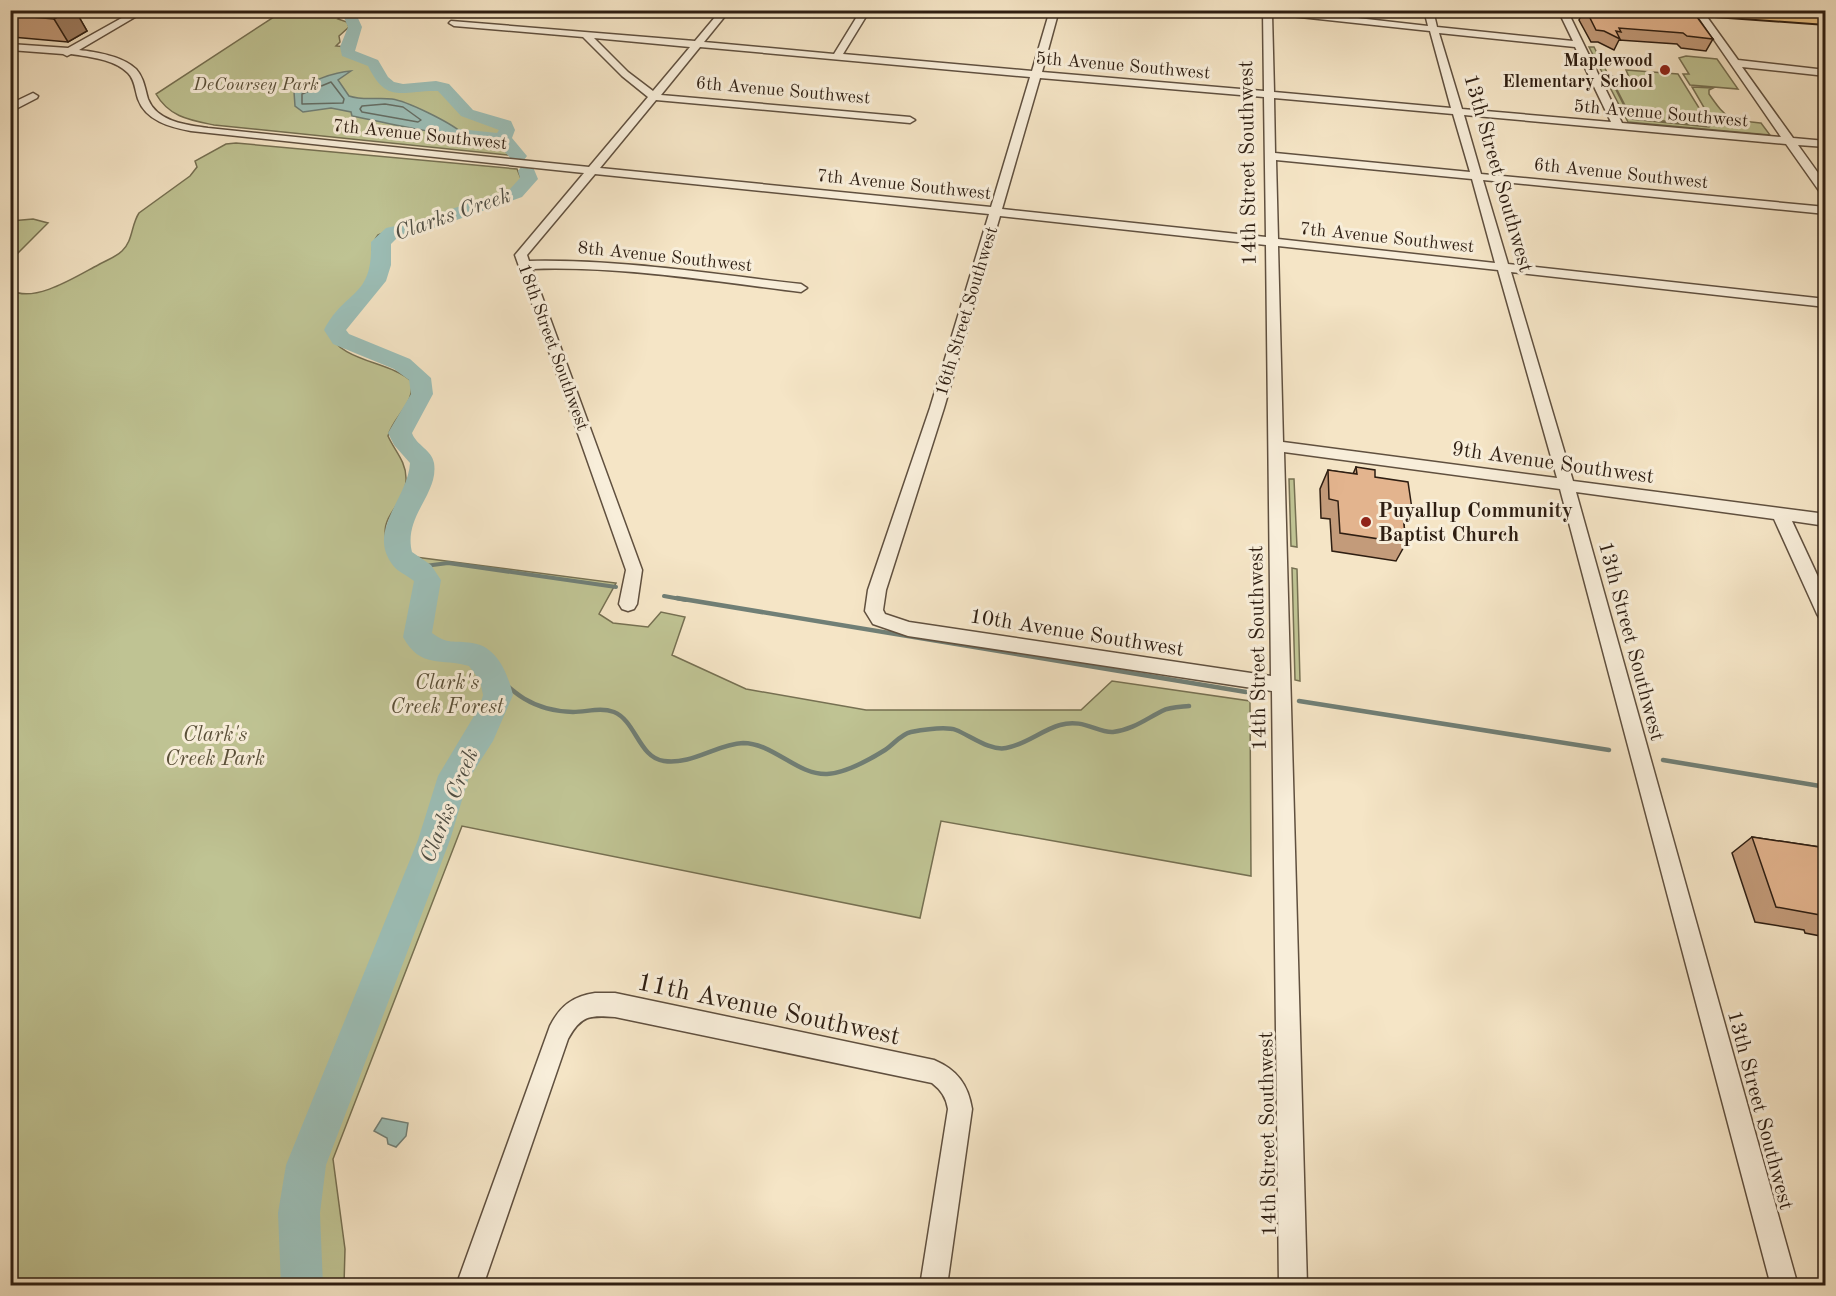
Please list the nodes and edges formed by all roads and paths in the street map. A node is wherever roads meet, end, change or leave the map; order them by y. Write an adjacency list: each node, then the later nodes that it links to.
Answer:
1 (143, 10): 17 (street)
2 (726, 10): 14 (street, 18th Street Southwest)
3 (866, 10): 18 (street)
4 (1055, 10): 21 (street, 16th Street Southwest)
5 (1428, 10): 12 (street, 13th Street Southwest)
6 (1562, 10): 15 (street)
7 (1673, 10): 9 (main road)
8 (1267, 11): 12 (street); 22 (street, 14th Street Southwest)
9 (1699, 12): 10 (main road); 19 (street)
10 (1826, 21)
11 (454, 23): 13 (street, 5th Avenue Southwest)
12 (1434, 29): 15 (street); 26 (street, 13th Street Southwest)
13 (586, 35): 14 (street, 5th Avenue Southwest); 24 (street)
14 (697, 44): 18 (street, 5th Avenue Southwest); 24 (street, 18th Street Southwest)
15 (1579, 45): 28 (street)
16 (11, 47): 17 (street, 7th Avenue Southwest)
17 (67, 52): 32 (street, 7th Avenue Southwest)
18 (837, 57): 21 (street, 5th Avenue Southwest)
19 (1735, 63): 20 (street); 29 (street)
20 (1826, 73)
21 (1037, 74): 22 (street, 5th Avenue Southwest); 36 (street, 16th Street Southwest)
22 (1268, 95): 26 (street, 5th Avenue Southwest); 31 (street, 14th Street Southwest)
23 (33, 96): 25 (street)
24 (654, 97): 27 (street, 6th Avenue Southwest); 32 (street, 18th Street Southwest)
25 (10, 109)
26 (1458, 111): 28 (street, 5th Avenue Southwest); 33 (street, 13th Street Southwest)
27 (909, 120)
28 (1618, 126): 29 (street, 5th Avenue Southwest)
29 (1790, 140): 30 (street, 5th Avenue Southwest); 34 (street)
30 (1826, 144)
31 (1270, 156): 33 (street, 6th Avenue Southwest); 37 (street, 14th Street Southwest)
32 (593, 170): 36 (street, 7th Avenue Southwest); 38 (street, 18th Street Southwest)
33 (1476, 176): 35 (street, 6th Avenue Southwest); 39 (street, 13th Street Southwest)
34 (1826, 192)
35 (1826, 211)
36 (996, 212): 37 (street, 7th Avenue Southwest); 47 (street, 16th Street Southwest)
37 (1271, 242): 39 (street, 7th Avenue Southwest); 42 (street, 14th Street Southwest)
38 (524, 266): 40 (street, 8th Avenue Southwest); 46 (street, 18th Street Southwest)
39 (1504, 268): 41 (street, 7th Avenue Southwest); 43 (street, 13th Street Southwest)
40 (801, 288)
41 (1826, 303)
42 (1276, 446): 43 (street, 9th Avenue Southwest); 49 (street, 14th Street Southwest)
43 (1566, 484): 44 (street, 9th Avenue Southwest); 53 (street, 13th Street Southwest)
44 (1780, 513): 45 (street, 9th Avenue Southwest); 48 (street)
45 (1826, 520)
46 (628, 604)
47 (874, 610): 49 (street, 10th Avenue Southwest)
48 (1826, 614)
49 (1279, 685): 52 (street, 14th Street Southwest)
50 (469, 1286): 51 (street, 11th Avenue Southwest)
51 (933, 1286)
52 (1293, 1286)
53 (1785, 1286)

